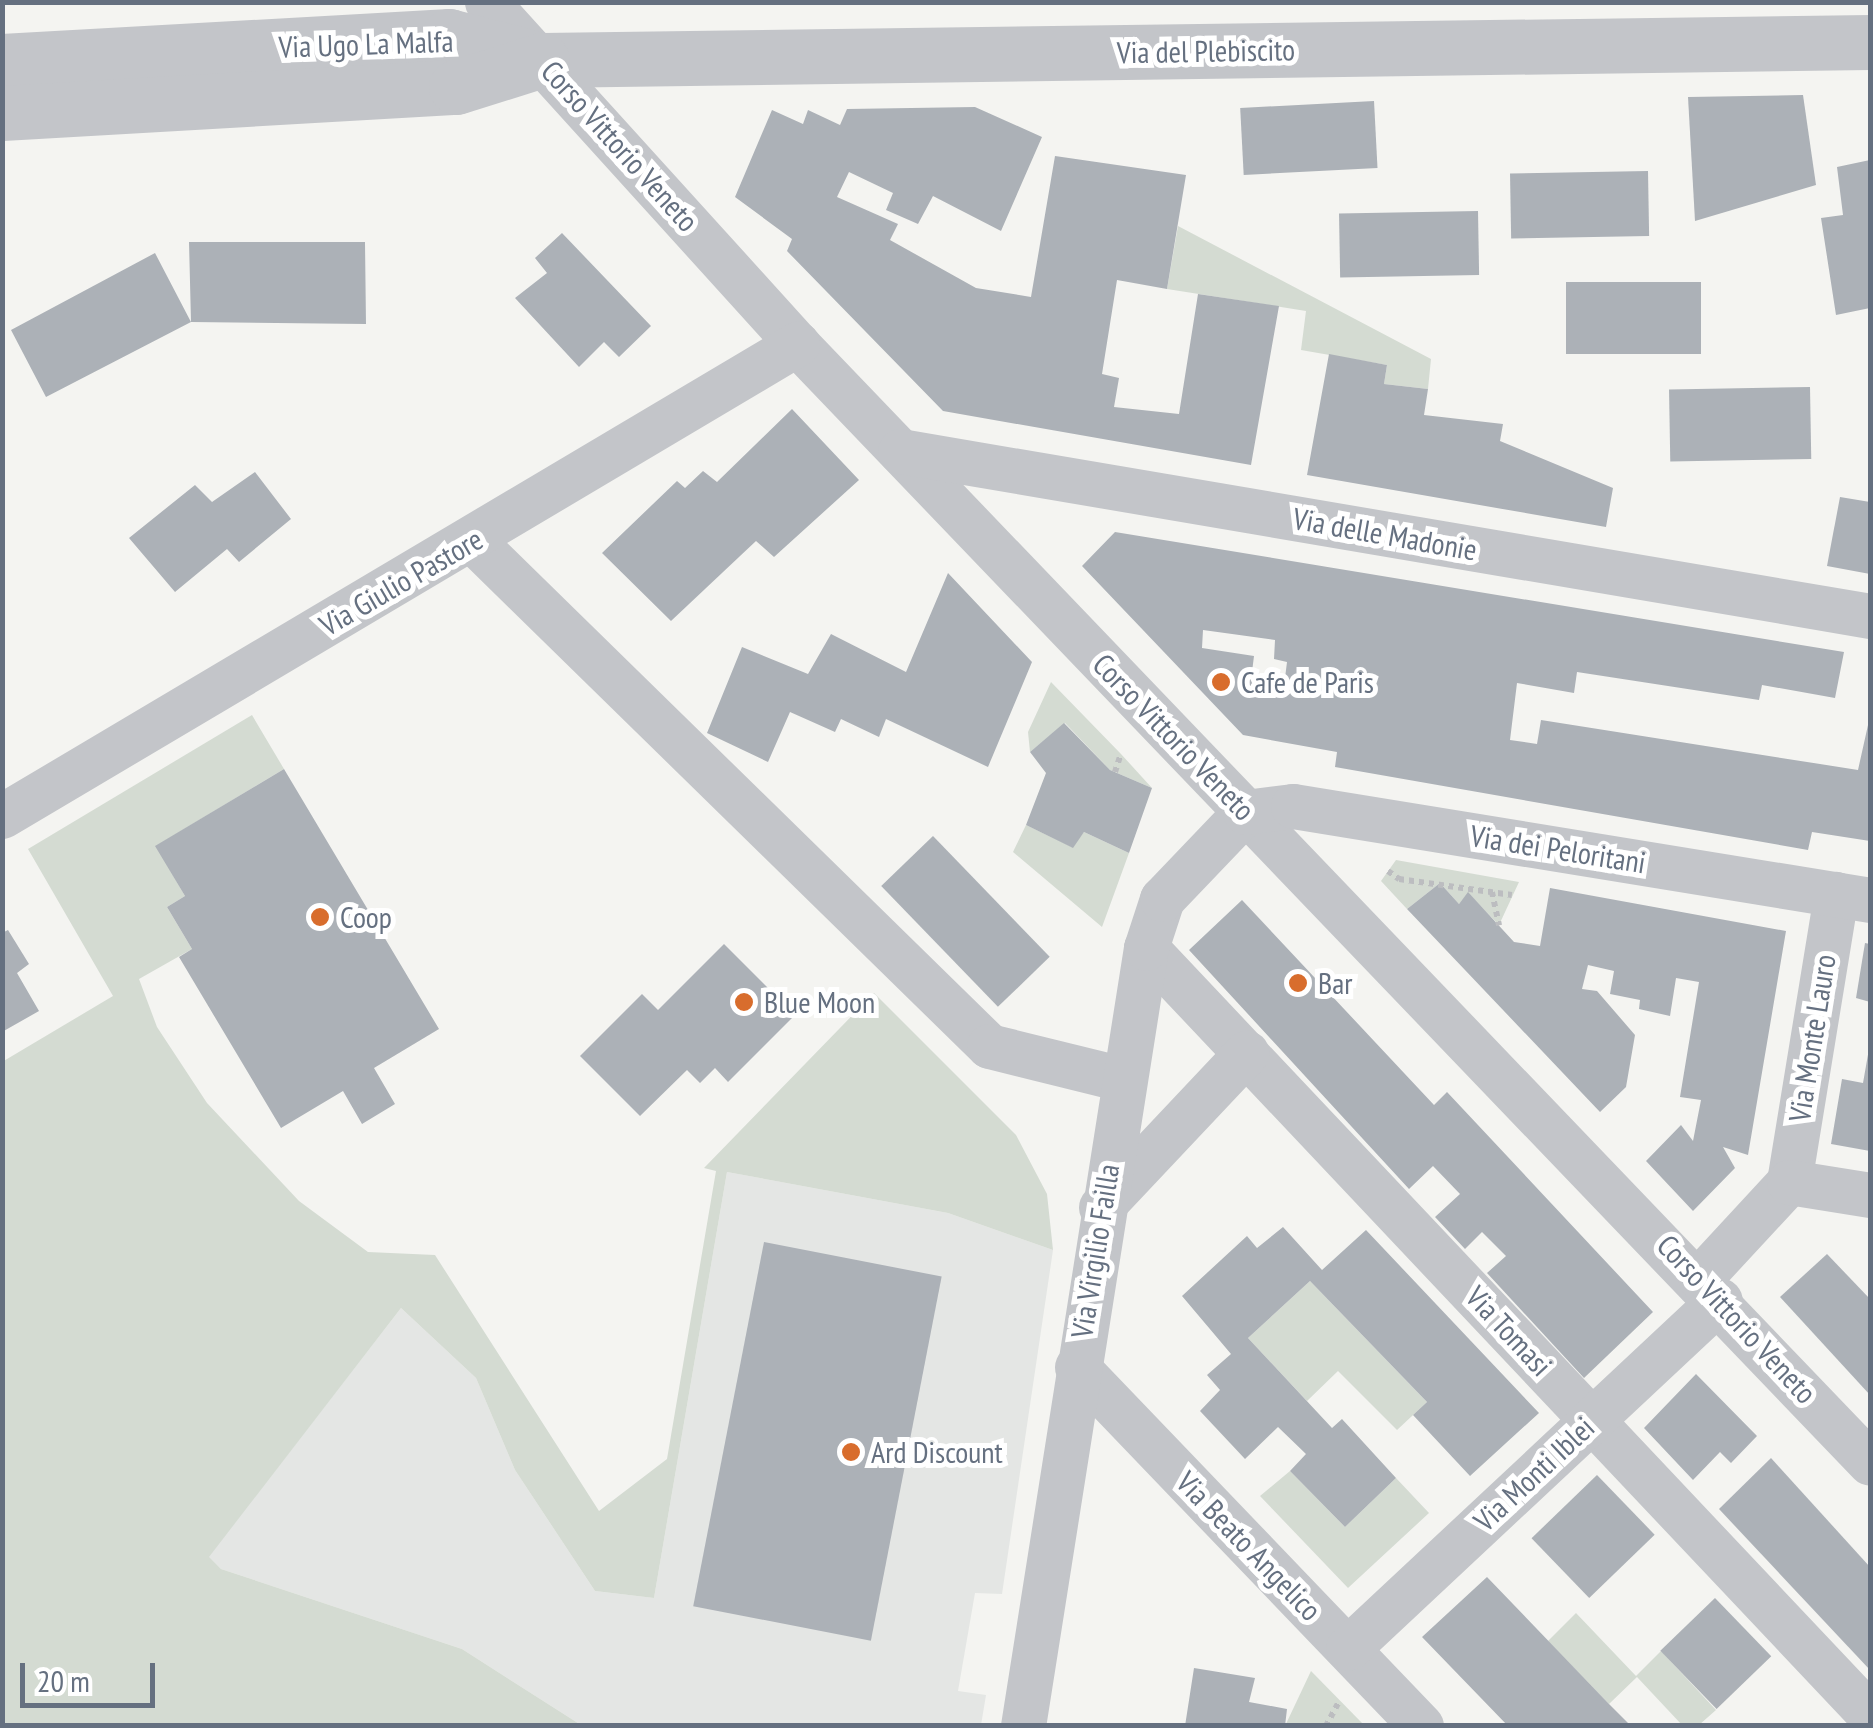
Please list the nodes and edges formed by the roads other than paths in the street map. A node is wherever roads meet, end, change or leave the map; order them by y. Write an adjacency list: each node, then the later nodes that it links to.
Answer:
1 (486, 2): 3 (street, Corso Vittorio Veneto)
2 (1870, 42): 3 (street, Via del Plebiscito)
3 (542, 60): 4 (street, Via Ugo La Malfa); 5 (street, Via Ugo La Malfa); 6 (street, Corso Vittorio Veneto)
4 (2, 62)
5 (2, 113)
6 (797, 344): 7 (street, Corso Vittorio Veneto); 8 (street, Via Giulio Pastore)
7 (900, 451): 9 (street, Via delle Madonie); 10 (street, Corso Vittorio Veneto)
8 (472, 540): 11 (street, Via Giulio Pastore); 15 (street)
9 (1870, 616)
10 (1245, 812): 12 (street, Via dei Peloritani); 13 (street, Via Virgilio Failla); 19 (street, Corso Vittorio Veneto)
11 (2, 816)
12 (1853, 897): 16 (street, Via Monte Lauro)
13 (1146, 948): 14 (street, Via Tomasi); 15 (street, Via Virgilio Failla)
14 (1246, 1053): 18 (street); 21 (street, Via Tomasi)
15 (1122, 1079): 18 (street, Via Virgilio Failla)
16 (1789, 1182): 17 (street); 19 (street, Via Monti Iblei)
17 (1870, 1195)
18 (1101, 1207): 20 (street, Via Virgilio Failla)
19 (1710, 1289): 21 (street, Via Monti Iblei); 22 (street, Corso Vittorio Veneto)
20 (1077, 1366): 23 (street, Via Beato Angelico); 25 (street, Via Virgilio Failla)
21 (1592, 1420): 23 (street, Via Monti Iblei); 24 (street, Via Tomasi)
22 (1870, 1463)
23 (1348, 1648): 26 (street, Via Beato Angelico)
24 (1870, 1714)
25 (1023, 1726)
26 (1421, 1726)

